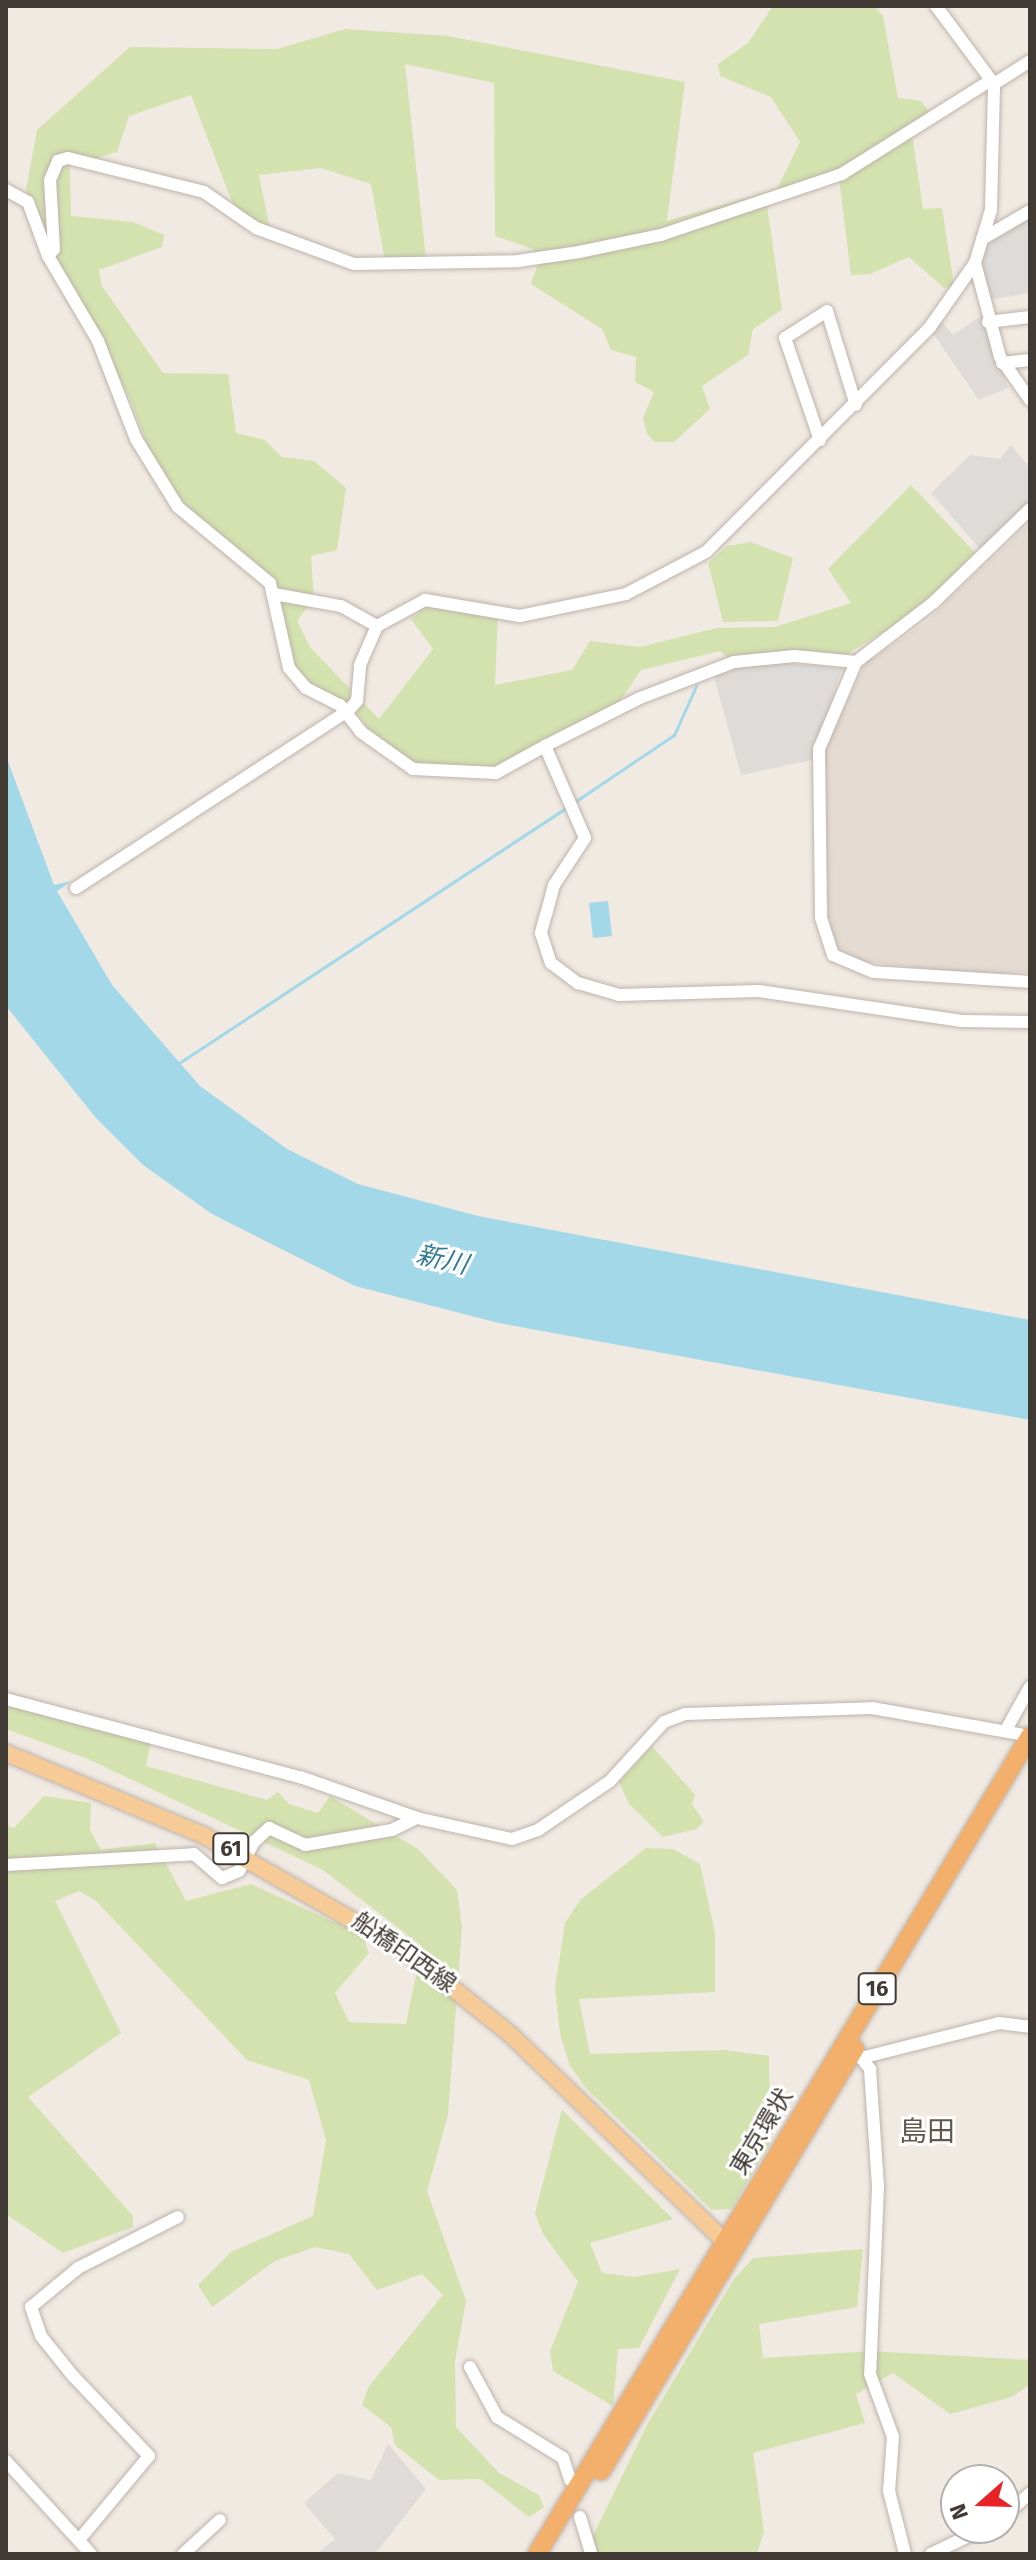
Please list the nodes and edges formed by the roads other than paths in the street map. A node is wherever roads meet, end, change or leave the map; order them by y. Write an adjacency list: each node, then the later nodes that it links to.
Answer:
1 (936, 6): 3 (street)
2 (1030, 61): 3 (street)
3 (993, 82): 6 (street); 7 (street)
4 (6, 190): 7 (street)
5 (1030, 211): 6 (street)
6 (982, 239): 8 (street)
7 (48, 256): 17 (street)
8 (975, 263): 10 (street); 14 (street)
9 (1030, 317): 10 (street)
10 (988, 322): 12 (street)
11 (1030, 360): 12 (street)
12 (1002, 363): 13 (street)
13 (1030, 400)
14 (856, 405): 15 (street); 15 (street)
15 (820, 440): 18 (street)
16 (1030, 509): 19 (street)
17 (274, 594): 18 (street); 20 (street)
18 (377, 626): 20 (street)
19 (856, 662): 21 (street); 23 (street)
20 (348, 711): 21 (street); 22 (street)
21 (545, 746): 24 (street)
22 (76, 888)
23 (1030, 982)
24 (1030, 1022)
25 (1030, 1687): 27 (street)
26 (6, 1699): 31 (street)
27 (1007, 1728): 28 (street); 31 (street)
28 (1025, 1735): 34 (highway, 東京環状 / 16)
29 (6, 1753): 32 (main road, 船橋印西線 / 61)
30 (1030, 1757): 34 (highway, 東京環状 / 16)
31 (417, 1818): 32 (street)
32 (246, 1857): 33 (street); 39 (main road, 船橋印西線 / 61)
33 (6, 1865)
34 (914, 1939): 36 (highway, 東京環状 / 16); 37 (highway, 東京環状 / 16)
35 (1030, 2027): 36 (street)
36 (859, 2053): 37 (highway, 東京環状 / 16); 52 (street)
37 (838, 2065): 39 (highway, 東京環状 / 16)
38 (178, 2217): 45 (street)
39 (729, 2246): 49 (highway, 東京環状 / 16); 50 (highway, 東京環状 / 16)
40 (470, 2367): 42 (street)
41 (8, 2468): 45 (street)
42 (570, 2480)
43 (580, 2517): 51 (street)
44 (220, 2520): 48 (street)
45 (79, 2540): 47 (street)
46 (952, 2544): 53 (street)
47 (91, 2554)
48 (183, 2554)
49 (537, 2554)
50 (550, 2554)
51 (591, 2554)
52 (905, 2554)
53 (931, 2554)

